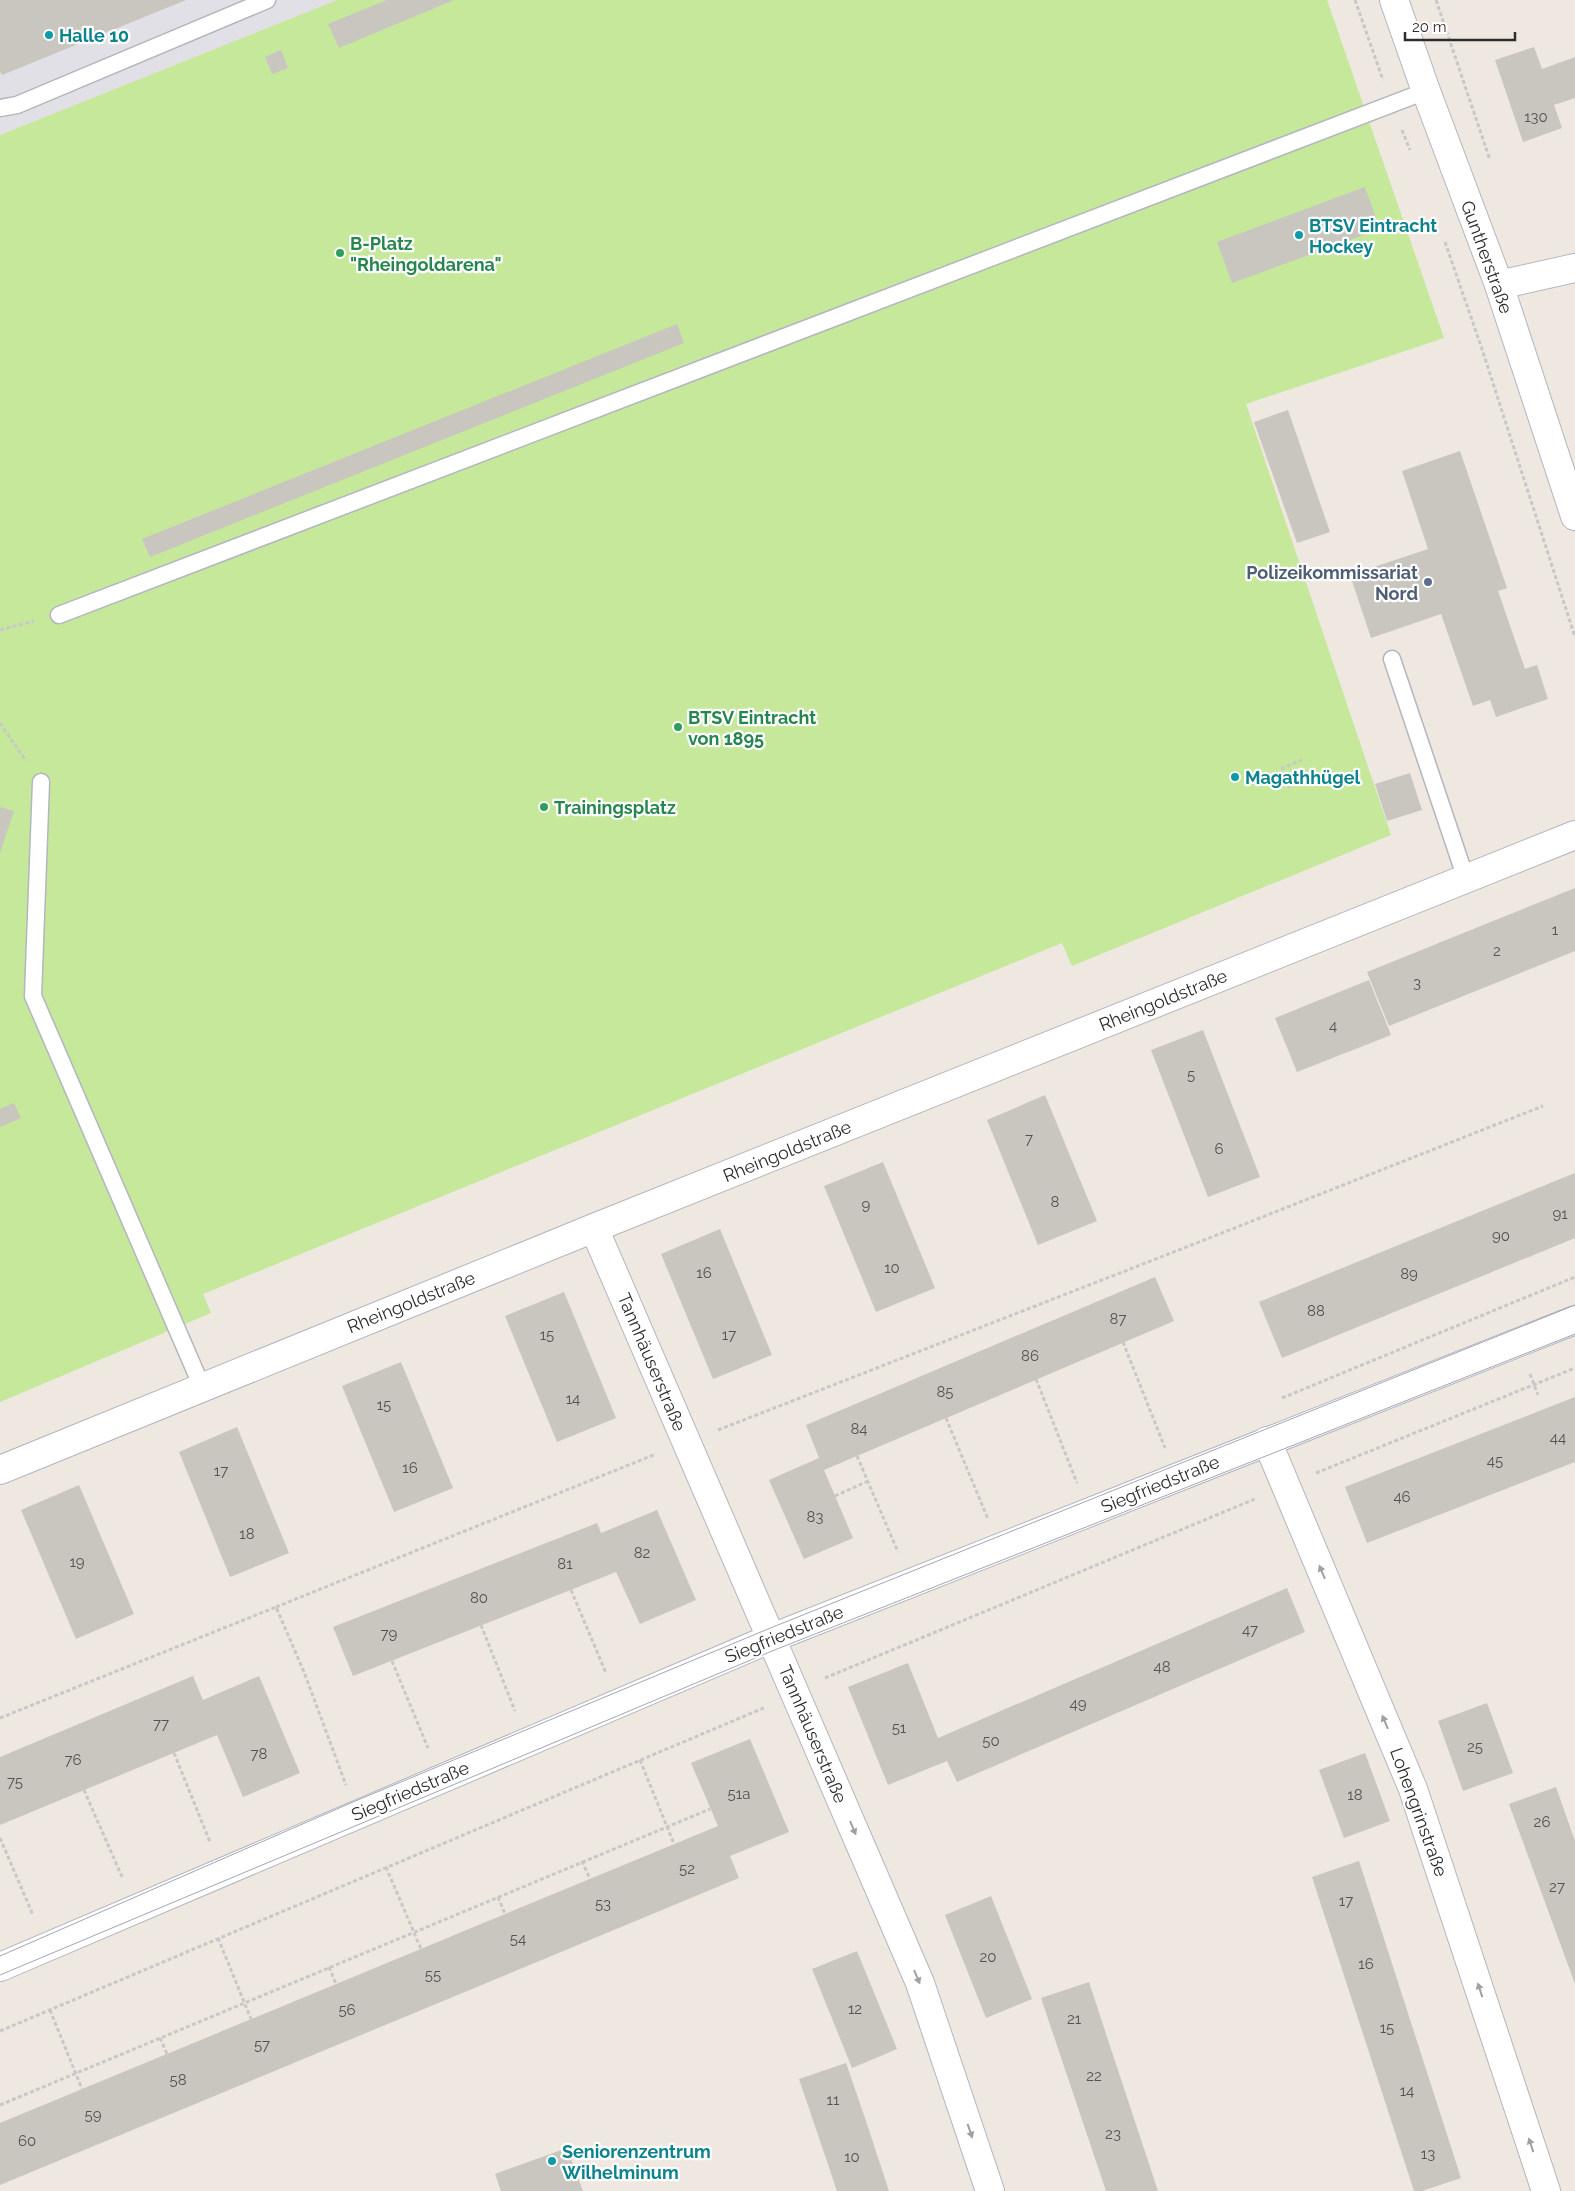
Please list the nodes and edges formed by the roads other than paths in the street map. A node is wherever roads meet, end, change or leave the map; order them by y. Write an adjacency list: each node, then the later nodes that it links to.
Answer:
1 (267, 0): 4 (lane)
2 (1394, 0): 3 (street, Guntherstraße)
3 (1426, 91): 6 (street, Guntherstraße); 8 (lane)
4 (0, 108)
5 (1575, 268): 6 (street)
6 (1499, 285): 7 (street, Guntherstraße)
7 (1575, 516)
8 (59, 615)
9 (1392, 658): 12 (lane)
10 (41, 782): 15 (lane)
11 (1575, 835): 12 (street, Rheingoldstraße)
12 (1466, 879): 13 (street, Rheingoldstraße)
13 (594, 1228): 15 (street, Rheingoldstraße); 18 (street, Tannhäuserstraße)
14 (1575, 1320): 16 (street, Siegfriedstraße)
15 (202, 1387): 17 (street, Rheingoldstraße)
16 (1267, 1441): 18 (street, Siegfriedstraße); 21 (street, Lohengrinstraße, one-way to 16)
17 (0, 1470)
18 (772, 1638): 19 (street, Siegfriedstraße); 20 (street, Tannhäuserstraße, one-way to 20)
19 (0, 1967)
20 (990, 2191)
21 (1546, 2191)

